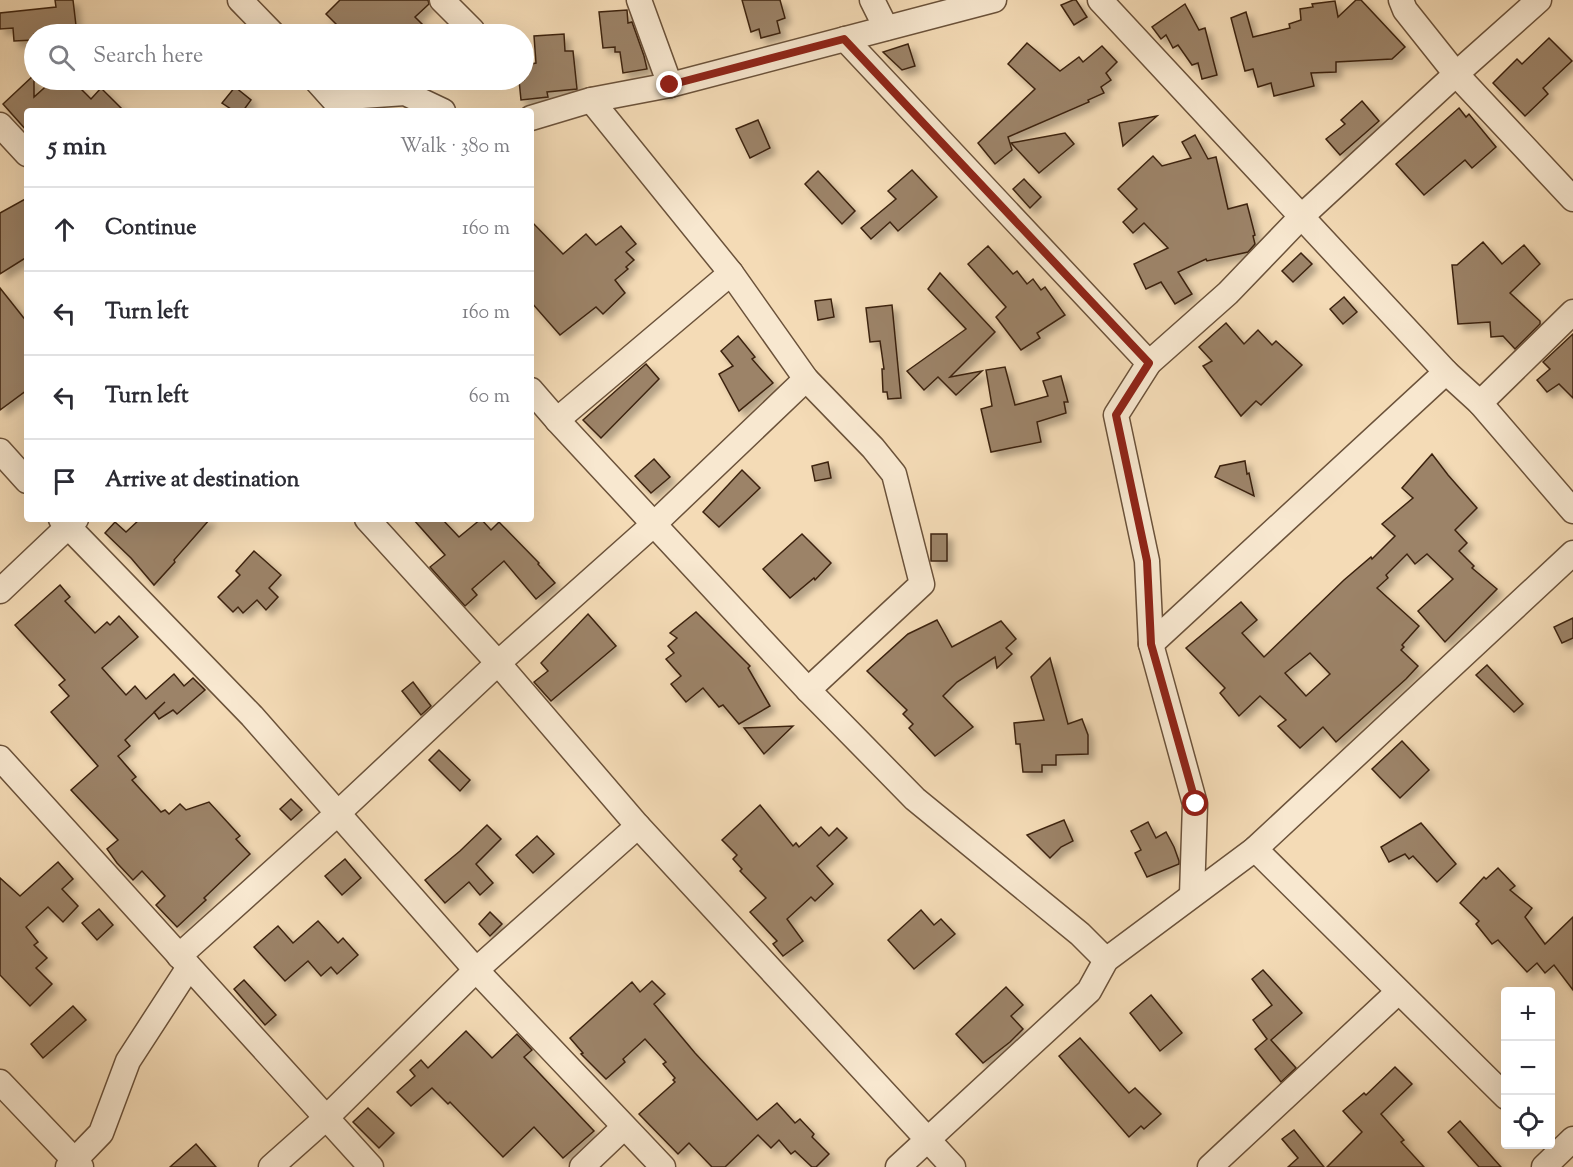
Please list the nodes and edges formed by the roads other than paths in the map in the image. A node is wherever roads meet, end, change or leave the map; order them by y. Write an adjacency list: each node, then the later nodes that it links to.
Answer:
1 (240, 0): 9 (street)
2 (442, 0): 10 (street)
3 (639, 0): 14 (street)
4 (872, 0): 11 (street)
5 (994, 0): 11 (street)
6 (1100, 0): 25 (street)
7 (1401, 0): 13 (street)
8 (1539, 0): 13 (street)
9 (263, 24)
10 (466, 24)
11 (886, 28): 12 (street)
12 (844, 39): 14 (street); 28 (street)
13 (1456, 74): 24 (street); 25 (street)
14 (670, 85): 18 (street)
15 (325, 90): 19 (street)
16 (396, 90): 19 (street)
17 (417, 90): 20 (street)
18 (591, 100): 21 (street); 26 (street)
19 (338, 104)
20 (439, 108)
21 (534, 117)
22 (0, 125): 23 (street)
23 (24, 151)
24 (1573, 199)
25 (1302, 216): 28 (street); 29 (street)
26 (731, 273): 30 (street); 33 (street)
27 (1573, 312): 32 (street)
28 (1149, 363): 43 (street)
29 (1446, 372): 32 (street); 43 (street)
30 (806, 379): 40 (street); 45 (street)
31 (534, 393): 33 (street)
32 (1480, 403): 36 (street)
33 (557, 420): 40 (street)
34 (0, 451): 35 (street)
35 (24, 478)
36 (1573, 511)
37 (67, 522): 42 (street)
38 (69, 522): 47 (street)
39 (370, 522): 44 (street)
40 (654, 524): 44 (street); 45 (street)
41 (1573, 553): 49 (street)
42 (0, 591)
43 (1151, 644): 50 (street)
44 (498, 663): 47 (street); 48 (street)
45 (808, 690): 51 (street)
46 (0, 758): 52 (street)
47 (337, 814): 52 (street); 53 (street)
48 (638, 826): 53 (street); 59 (street)
49 (1255, 849): 50 (street); 54 (street)
50 (1192, 895): 51 (street)
51 (1106, 960): 59 (street)
52 (184, 961): 57 (street); 60 (street)
53 (476, 970): 57 (street); 58 (street)
54 (1398, 992): 56 (street); 67 (street)
55 (0, 1082): 60 (street)
56 (1504, 1095)
57 (325, 1119): 61 (street); 62 (street)
58 (624, 1127): 63 (street); 64 (street)
59 (927, 1140): 65 (street); 66 (street)
60 (75, 1165)
61 (272, 1167)
62 (371, 1167)
63 (582, 1167)
64 (663, 1167)
65 (898, 1167)
66 (953, 1167)
67 (1210, 1167)

